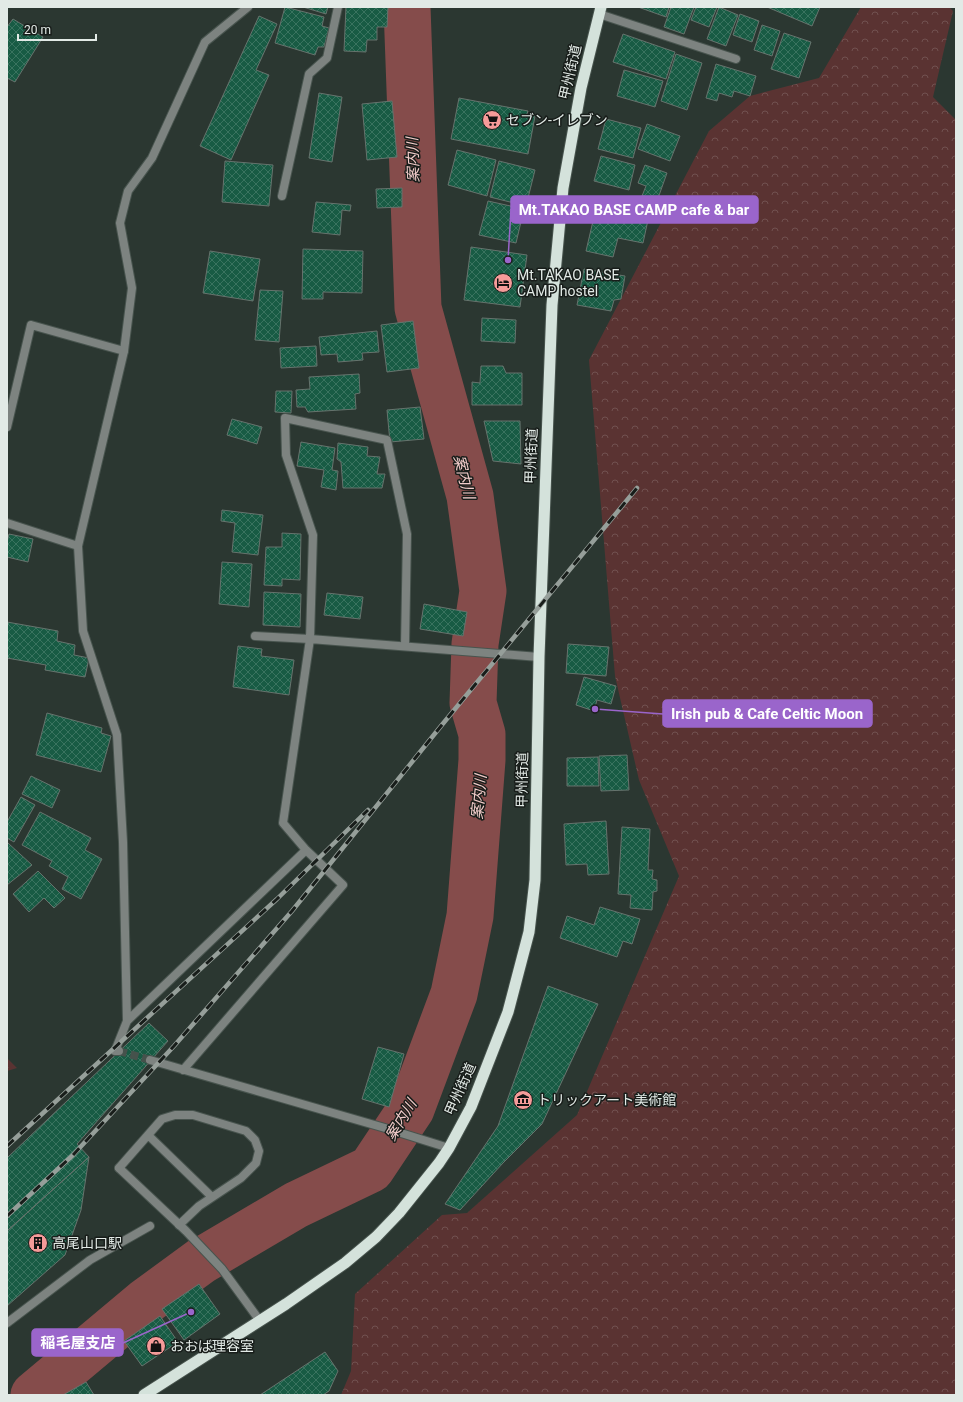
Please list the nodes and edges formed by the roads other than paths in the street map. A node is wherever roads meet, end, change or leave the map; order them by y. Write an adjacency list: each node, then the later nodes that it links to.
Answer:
1 (248, 7): 6 (street)
2 (338, 7): 5 (street)
3 (600, 10): 4 (street); 13 (highway, 甲州街道)
4 (736, 59)
5 (282, 196)
6 (124, 350): 7 (street); 9 (street)
7 (7, 427)
8 (7, 523): 9 (street)
9 (78, 546): 15 (street)
10 (255, 636): 11 (street)
11 (310, 639): 12 (street); 12 (street); 14 (street)
12 (405, 646): 13 (street)
13 (539, 657): 20 (highway, 甲州街道)
14 (306, 850): 15 (street); 18 (street)
15 (127, 1021): 16 (street)
16 (119, 1051)
17 (150, 1060): 18 (street)
18 (183, 1070): 20 (street)
19 (148, 1135): 21 (street); 21 (street); 22 (street)
20 (449, 1148): 24 (highway, 甲州街道)
21 (212, 1197): 22 (street)
22 (179, 1225): 24 (street)
23 (150, 1226): 25 (street)
24 (260, 1321): 26 (highway, 甲州街道)
25 (7, 1323)
26 (144, 1395)

